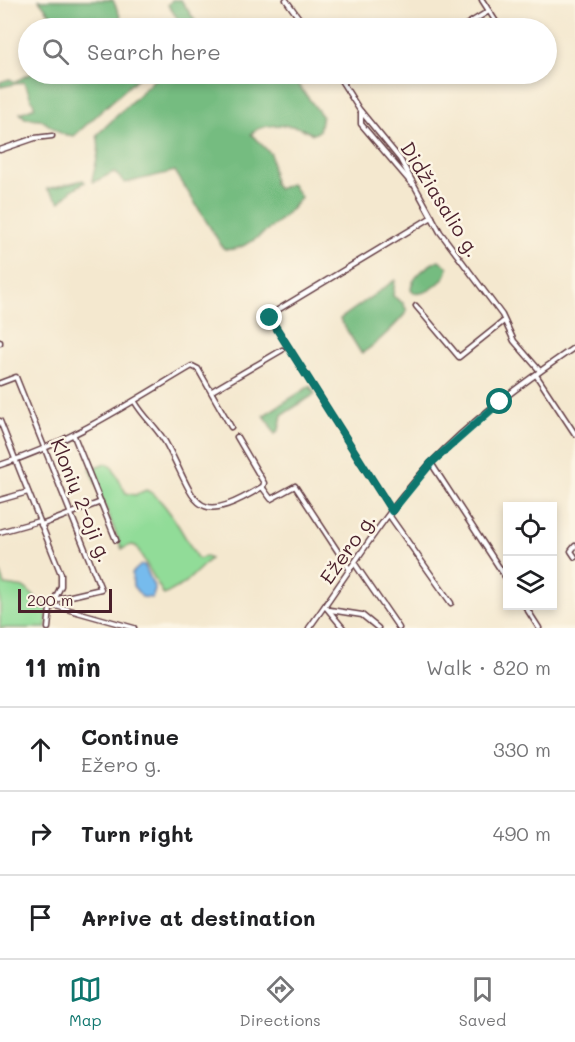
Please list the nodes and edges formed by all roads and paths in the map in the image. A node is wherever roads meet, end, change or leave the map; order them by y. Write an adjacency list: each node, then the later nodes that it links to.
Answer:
1 (286, 0): 4 (street)
2 (482, 0): 3 (street)
3 (489, 11): 5 (street); 6 (street)
4 (299, 18)
5 (477, 18)
6 (494, 18)
7 (343, 84): 8 (street, Didžiasalio g.)
8 (361, 112): 11 (street, Didžiasalio g.); 11 (street)
9 (52, 136): 10 (street)
10 (0, 150)
11 (412, 185): 12 (street, Didžiasalio g.)
12 (432, 217): 14 (street, Didžiasalio g.); 36 (street)
13 (416, 306): 14 (street)
14 (504, 321): 17 (street, Didžiasalio g.)
15 (575, 347): 17 (street, Ežero g.)
16 (282, 350): 20 (street)
17 (540, 371): 18 (street, Ežero g.)
18 (536, 375): 24 (street); 29 (street, Ežero g.)
19 (0, 383): 27 (street, Klonių 2-oji g.)
20 (212, 391): 21 (street); 23 (street)
21 (135, 402): 25 (street); 31 (street)
22 (0, 422): 28 (street)
23 (231, 427)
24 (575, 434)
25 (74, 436): 27 (street); 34 (street)
26 (237, 437): 31 (street)
27 (46, 449): 28 (street); 35 (street, Klonių 2-oji g.)
28 (15, 460): 30 (street); 32 (street)
29 (431, 463): 36 (street, Ežero g.); 44 (street)
30 (0, 465)
31 (263, 487): 43 (street)
32 (28, 492): 33 (street); 37 (street)
33 (0, 500)
34 (101, 502): 35 (street); 39 (street)
35 (71, 513): 37 (street); 45 (street, Klonių 2-oji g.)
36 (391, 513): 42 (street, Ežero g.); 46 (street)
37 (40, 523): 38 (street); 45 (street)
38 (0, 532)
39 (116, 540)
40 (575, 546): 41 (street)
41 (575, 557)
42 (355, 564): 43 (street, Ežero g.); 55 (street)
43 (350, 570): 47 (street, Ežero g.)
44 (503, 575)
45 (53, 603): 50 (street); 51 (street)
46 (451, 603)
47 (325, 606): 48 (street); 52 (street, Ežero g.)
48 (330, 610): 53 (street); 54 (street)
49 (527, 610): 56 (street)
50 (48, 628)
51 (134, 628)
52 (309, 628)
53 (343, 628)
54 (378, 628)
55 (399, 628)
56 (538, 628)

